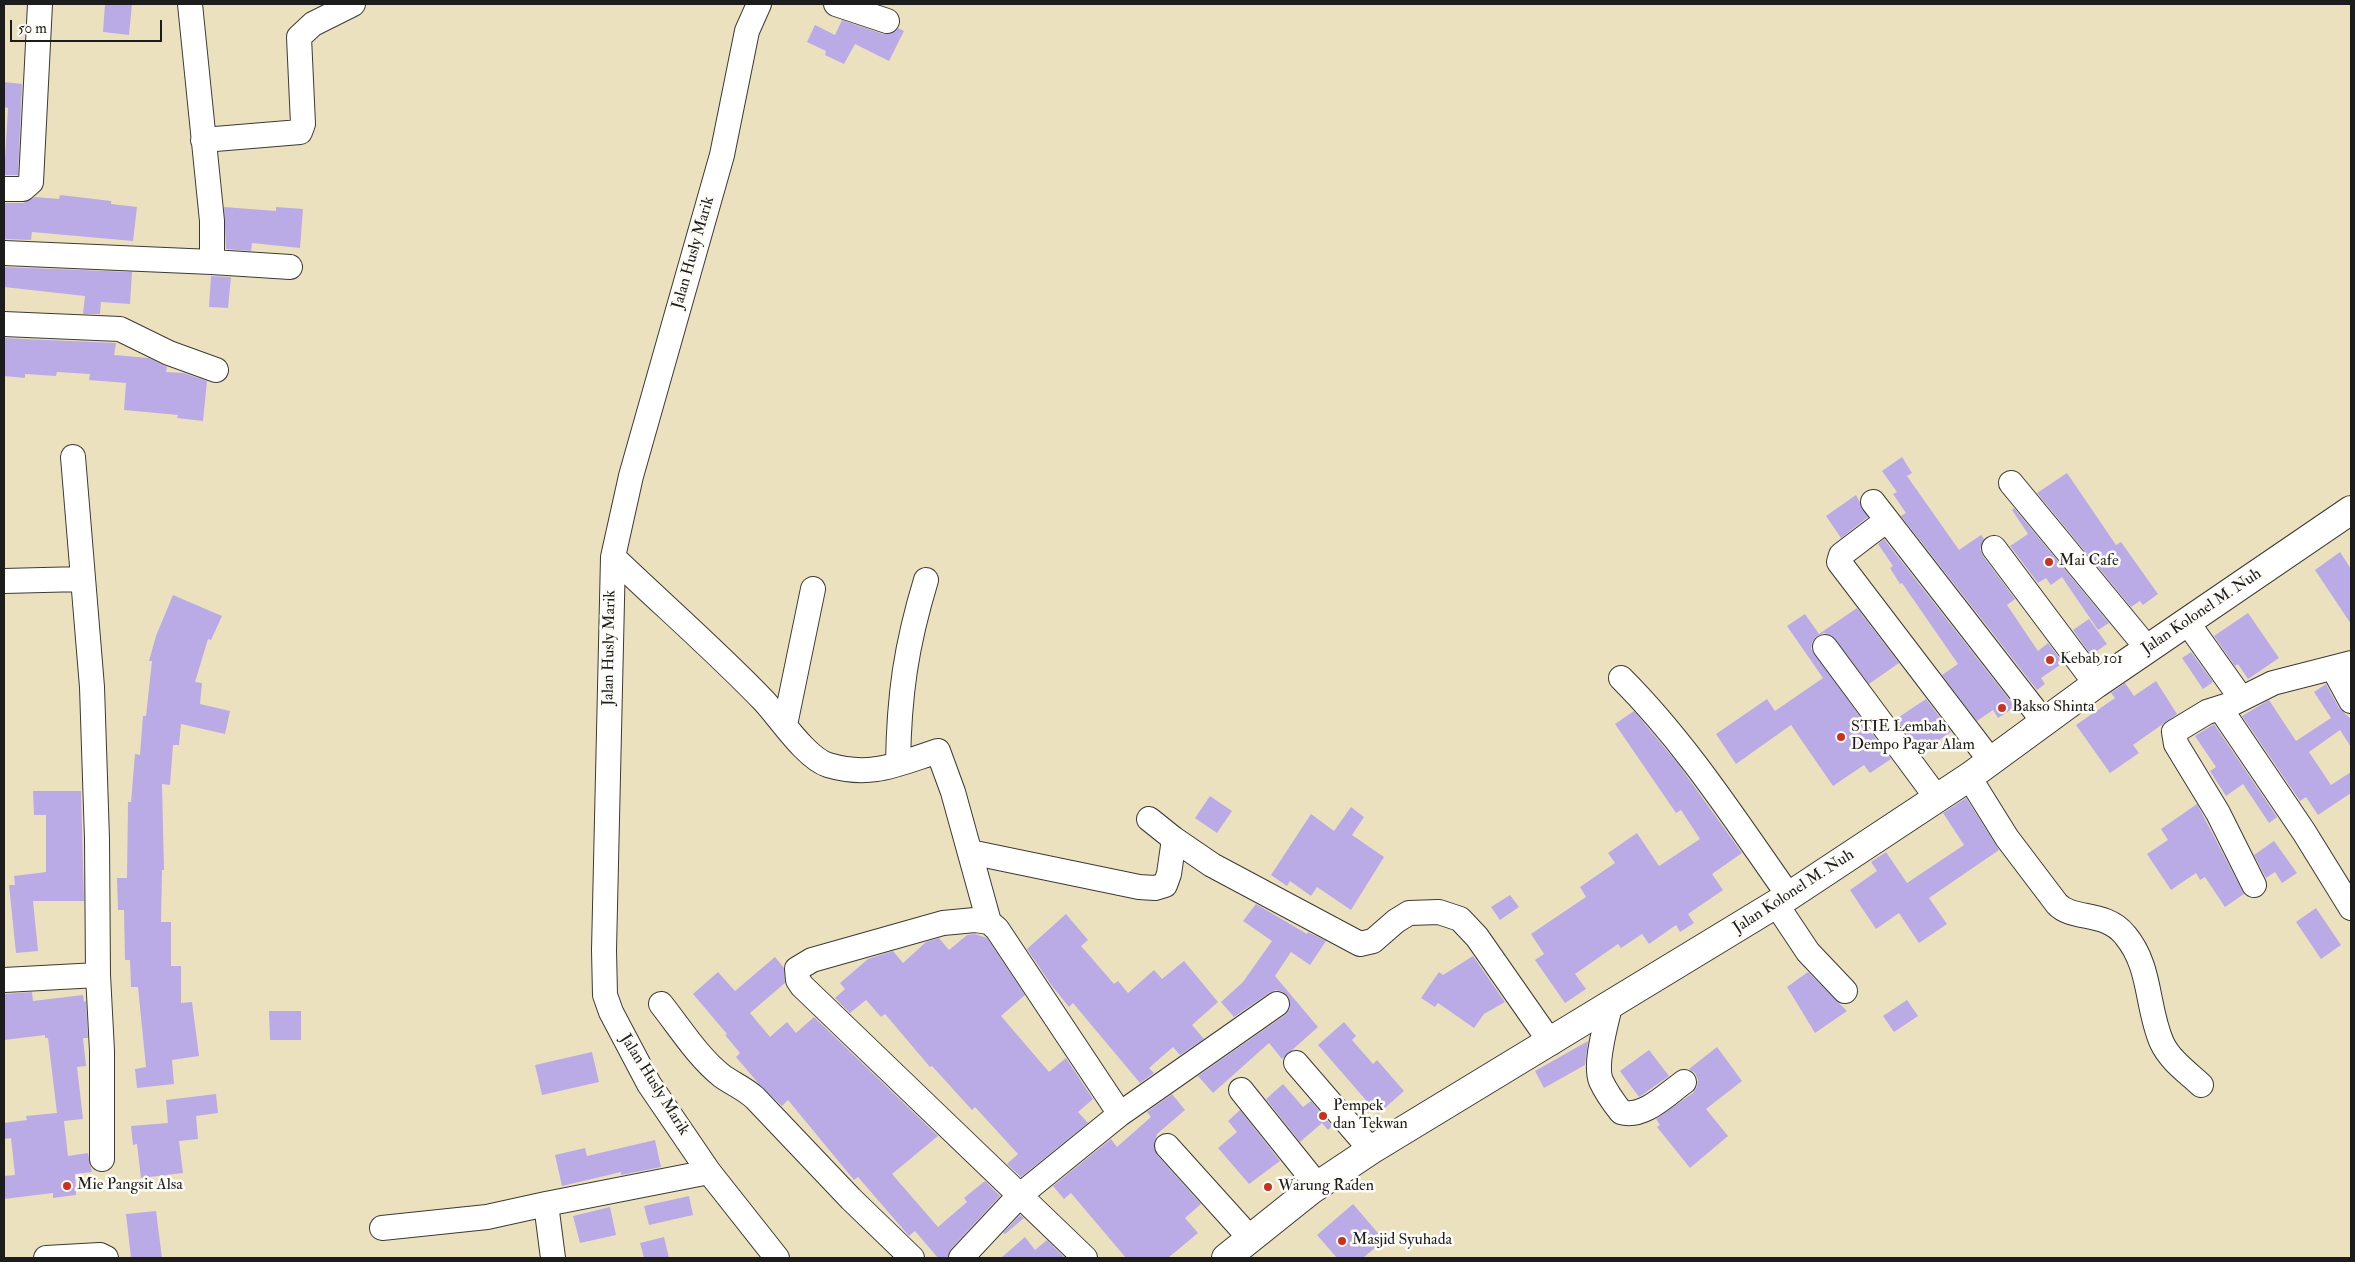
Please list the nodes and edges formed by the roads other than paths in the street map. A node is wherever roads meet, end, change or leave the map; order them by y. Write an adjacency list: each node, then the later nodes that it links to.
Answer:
1 (40, 4): 8 (street)
2 (190, 4): 7 (street)
3 (353, 4): 7 (street)
4 (759, 4): 18 (street, Jalan Husly Marik)
5 (836, 4): 6 (street)
6 (887, 21)
7 (203, 140): 10 (street)
8 (4, 189)
9 (4, 253): 10 (street)
10 (212, 262): 11 (street)
11 (290, 267)
12 (4, 324): 13 (street)
13 (216, 370)
14 (72, 457): 19 (street)
15 (2011, 483): 25 (street)
16 (2351, 510): 23 (main road, Jalan Kolonel M. Nuh)
17 (1994, 548): 28 (street)
18 (613, 557): 33 (street); 60 (street, Jalan Husly Marik)
19 (82, 578): 21 (street); 45 (street)
20 (926, 580): 35 (street)
21 (4, 581)
22 (813, 589): 33 (street)
23 (2187, 622): 25 (main road, Jalan Kolonel M. Nuh); 29 (street)
24 (1825, 647): 37 (street)
25 (2148, 649): 28 (main road, Jalan Kolonel M. Nuh)
26 (2342, 665): 29 (street); 30 (street)
27 (1621, 678): 42 (street)
28 (2096, 684): 32 (main road, Jalan Kolonel M. Nuh)
29 (2241, 698): 31 (street)
30 (2351, 701)
31 (2220, 708): 41 (street); 43 (street)
32 (2044, 722): 34 (main road, Jalan Kolonel M. Nuh); 34 (street)
33 (785, 725): 35 (street)
34 (1990, 760): 36 (main road, Jalan Kolonel M. Nuh)
35 (898, 764): 40 (street)
36 (1969, 777): 37 (main road, Jalan Kolonel M. Nuh); 54 (street)
37 (1937, 798): 42 (main road, Jalan Kolonel M. Nuh)
38 (1149, 819): 39 (street)
39 (1174, 839): 40 (street); 51 (street)
40 (970, 852): 44 (street)
41 (2254, 885)
42 (1783, 900): 47 (street); 50 (main road, Jalan Kolonel M. Nuh)
43 (2351, 908)
44 (988, 922): 56 (street); 62 (street)
45 (98, 974): 46 (street); 59 (street)
46 (4, 980)
47 (1845, 991)
48 (661, 1004): 70 (street)
49 (1277, 1004): 56 (street)
50 (1610, 1006): 51 (main road, Jalan Kolonel M. Nuh); 53 (street)
51 (1551, 1043): 58 (main road, Jalan Kolonel M. Nuh)
52 (1296, 1063): 58 (street)
53 (1684, 1082)
54 (2201, 1085)
55 (1241, 1090): 61 (street)
56 (1120, 1114): 62 (street)
57 (1167, 1146): 65 (street)
58 (1371, 1150): 61 (main road, Jalan Kolonel M. Nuh)
59 (102, 1159)
60 (709, 1172): 63 (street); 69 (street, Jalan Husly Marik)
61 (1318, 1186): 65 (main road, Jalan Kolonel M. Nuh)
62 (1019, 1196): 71 (street); 72 (street)
63 (546, 1204): 64 (street); 68 (street)
64 (382, 1228)
65 (1250, 1238): 73 (main road, Jalan Kolonel M. Nuh)
66 (46, 1258): 67 (street)
67 (106, 1258)
68 (553, 1258)
69 (777, 1258)
70 (912, 1258)
71 (961, 1258)
72 (1085, 1258)
73 (1226, 1258)

